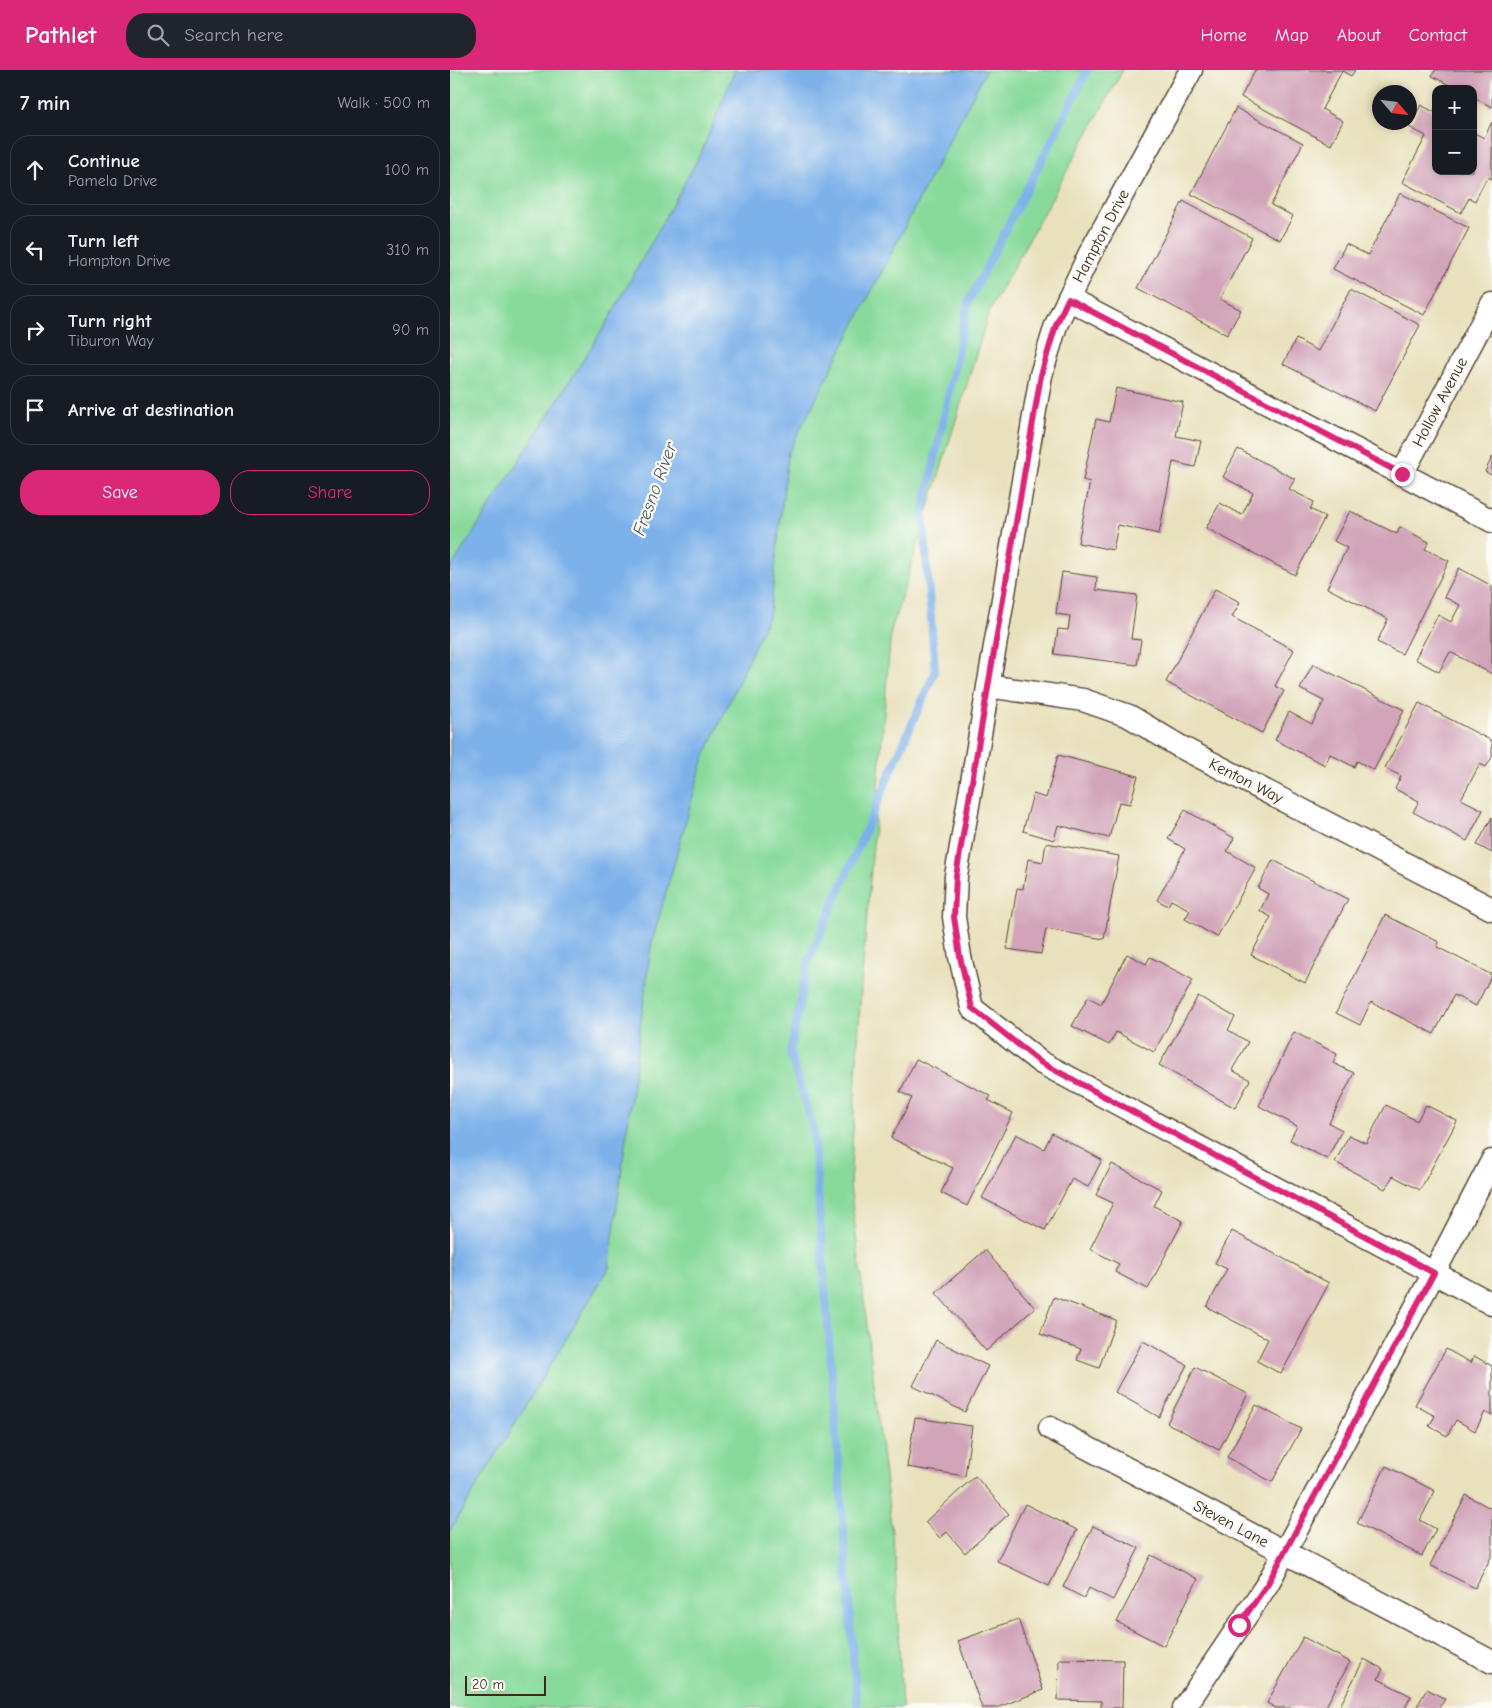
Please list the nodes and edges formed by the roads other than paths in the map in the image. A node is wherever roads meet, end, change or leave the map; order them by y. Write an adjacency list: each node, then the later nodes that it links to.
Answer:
1 (1191, 70): 2 (street, Hampton Drive)
2 (1068, 299): 4 (street); 6 (street, Hampton Drive)
3 (1492, 304): 4 (street, Hollow Avenue)
4 (1402, 474): 5 (street)
5 (1492, 521)
6 (988, 686): 7 (street, Kenton Way); 9 (street, Hampton Drive)
7 (1492, 909)
8 (1492, 1161): 9 (street)
9 (1434, 1273): 10 (street, Hampton Drive); 12 (street)
10 (1492, 1304)
11 (1050, 1428): 12 (street, Steven Lane)
12 (1284, 1553): 13 (street, Steven Lane); 14 (street)
13 (1492, 1662)
14 (1184, 1708)

